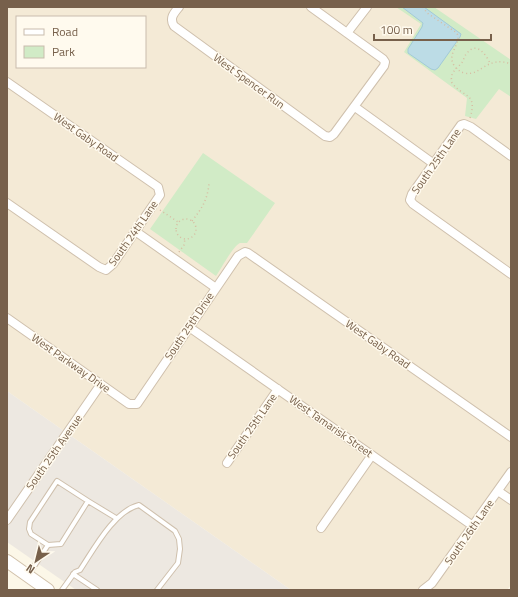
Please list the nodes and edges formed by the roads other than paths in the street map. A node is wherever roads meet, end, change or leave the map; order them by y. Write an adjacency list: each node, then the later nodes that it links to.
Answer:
1 (179, 7): 6 (street, West Spencer Run)
2 (311, 7): 4 (street)
3 (367, 7): 4 (street)
4 (347, 33): 6 (street)
5 (7, 82): 9 (street, West Gaby Road)
6 (355, 107): 8 (street)
7 (511, 156): 8 (street, South 25th Lane)
8 (434, 164): 13 (street, South 25th Lane)
9 (160, 195): 11 (street, South 24th Lane)
10 (7, 203): 11 (street, South 24th Lane)
11 (135, 231): 14 (street)
12 (245, 252): 14 (street, South 25th Drive); 20 (street, West Gaby Road)
13 (511, 274)
14 (216, 288): 16 (street, South 25th Drive)
15 (7, 318): 17 (street, West Parkway Drive)
16 (189, 327): 18 (street, West Tamarisk Street); 19 (street, South 25th Drive)
17 (101, 384): 19 (street, West Parkway Drive); 30 (street, South 25th Avenue)
18 (278, 389): 21 (street, West Tamarisk Street); 22 (street, South 25th Lane)
19 (137, 404)
20 (511, 437)
21 (372, 455): 31 (street, West Tamarisk Street); 32 (street)
22 (227, 463)
23 (511, 472): 24 (street, South 26th Lane)
24 (504, 483): 25 (street); 26 (street, South 26th Lane)
25 (511, 488)
26 (498, 491): 27 (street); 31 (street, South 26th Lane)
27 (511, 500)
28 (88, 501): 29 (lane); 33 (lane); 33 (lane)
29 (116, 518): 35 (lane); 40 (lane)
30 (7, 520)
31 (473, 526): 41 (street, South 26th Lane)
32 (321, 528)
33 (48, 545): 36 (lane)
34 (7, 562): 36 (main road)
35 (73, 574): 38 (lane); 39 (lane)
36 (28, 576): 37 (main road)
37 (48, 590)
38 (62, 590)
39 (97, 590)
40 (157, 590)
41 (423, 590)

